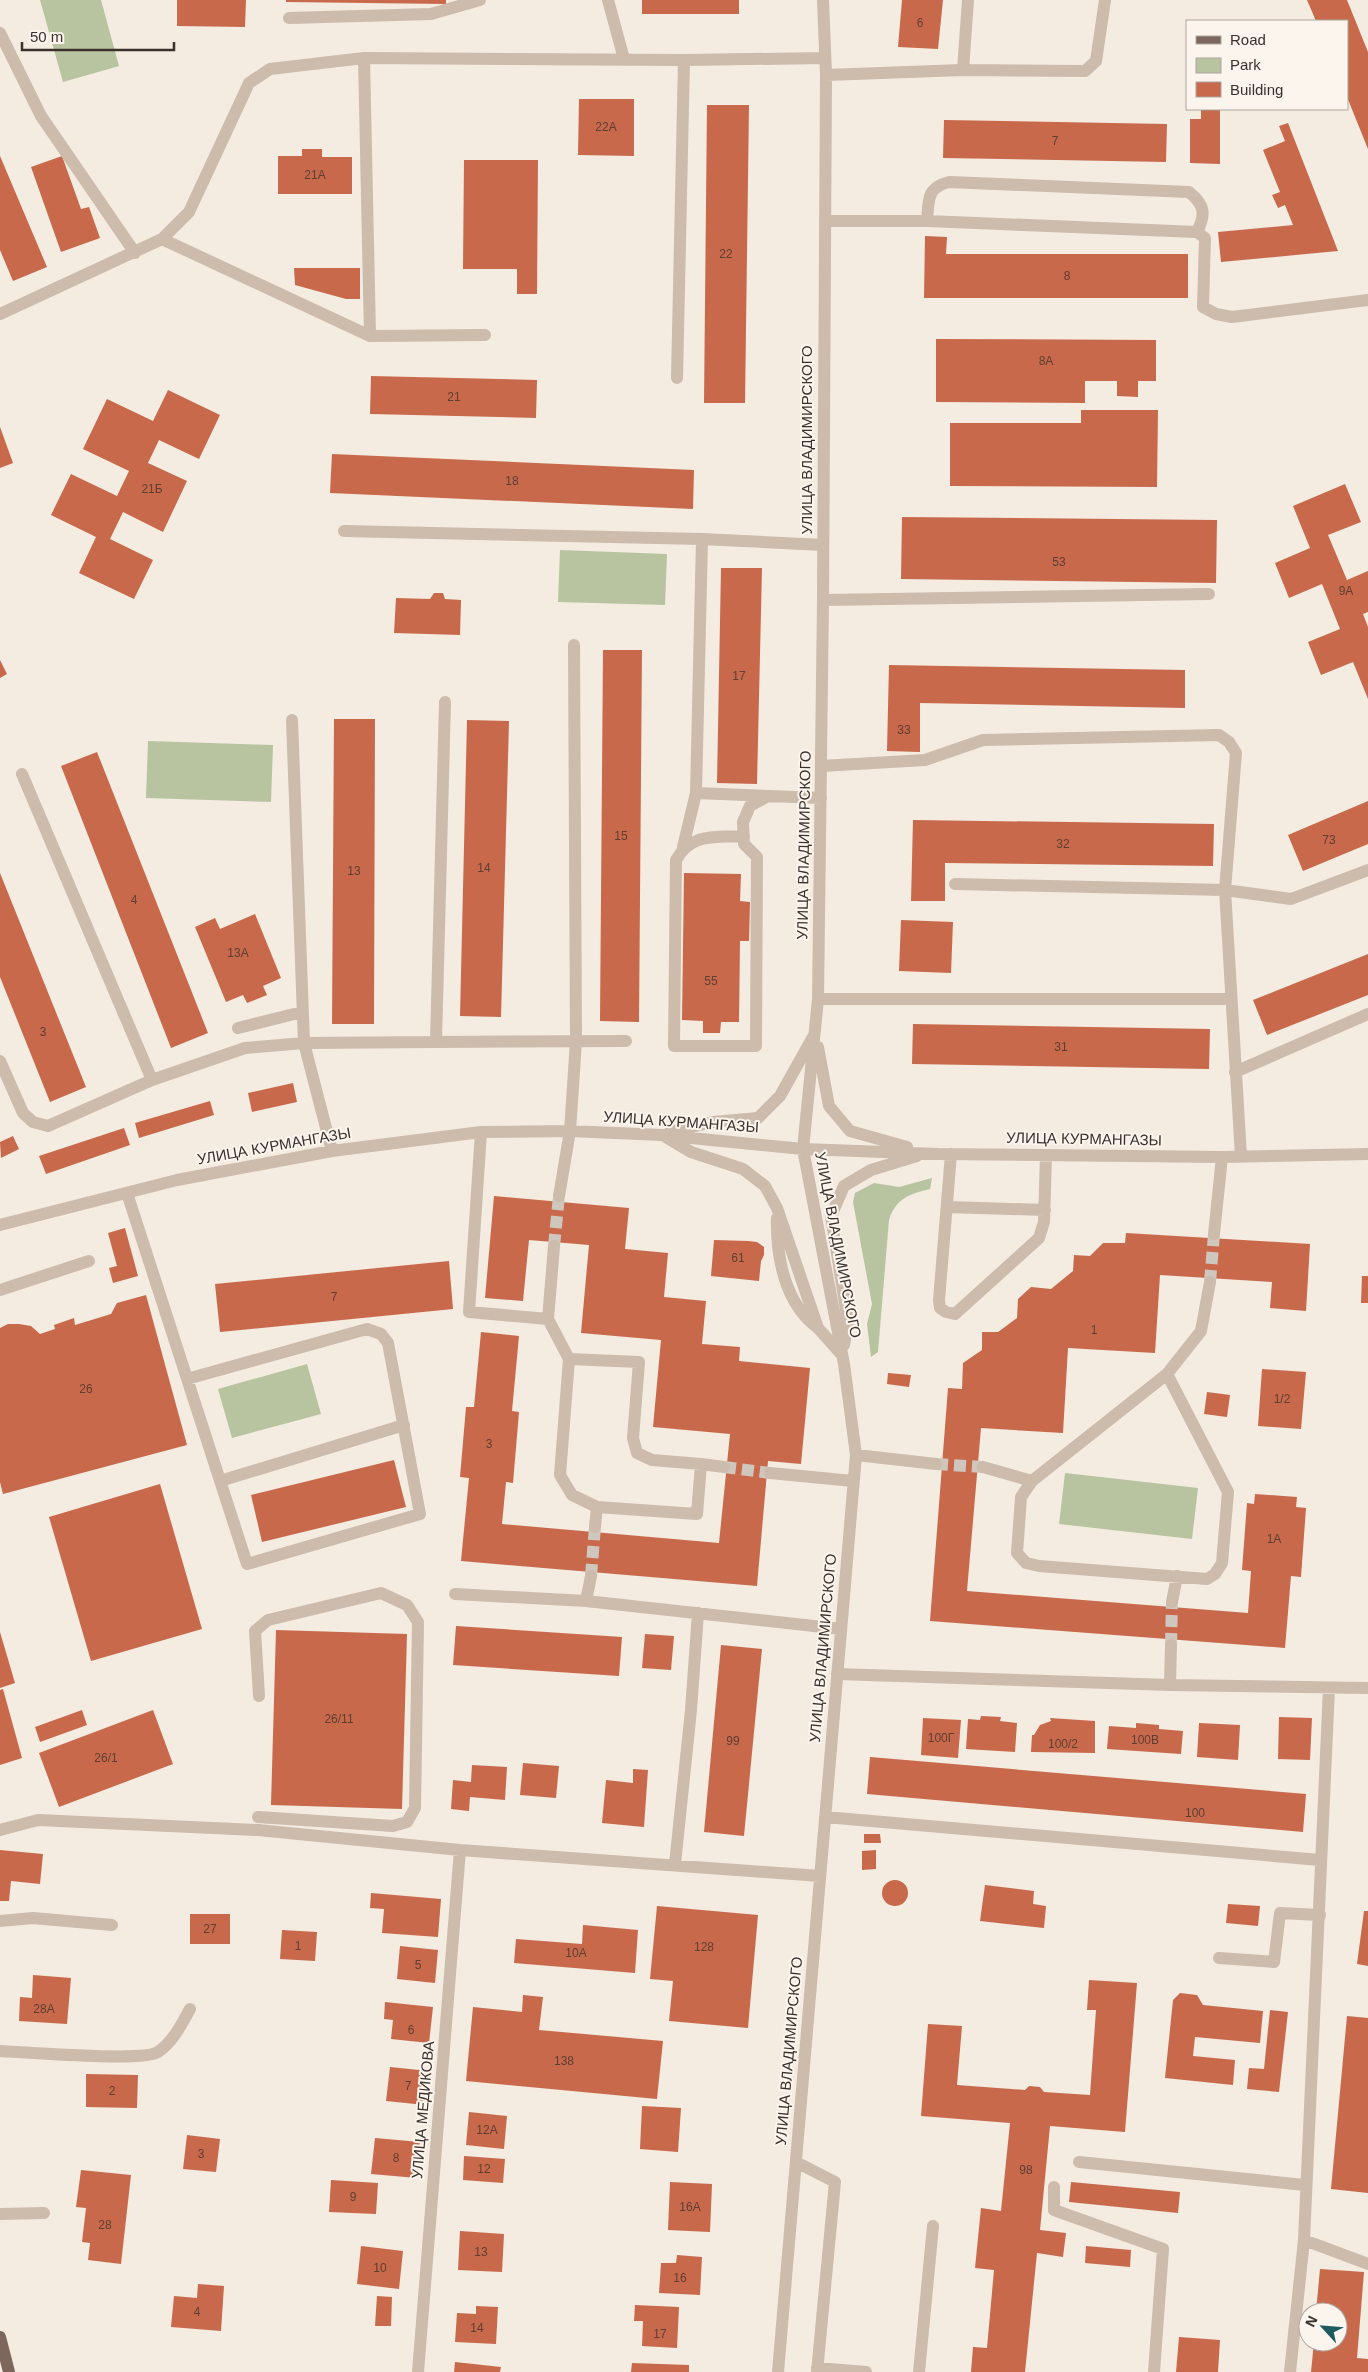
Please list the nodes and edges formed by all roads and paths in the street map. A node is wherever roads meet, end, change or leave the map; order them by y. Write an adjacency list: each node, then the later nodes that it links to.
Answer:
1 (480, 0): 6 (street)
2 (608, 0): 10 (street)
3 (823, 0): 9 (street, УЛИЦА ВЛАДИМИРСКОГО)
4 (968, 0): 12 (street)
5 (1105, 0): 12 (street)
6 (289, 18)
7 (0, 33): 18 (street)
8 (364, 58): 10 (street); 17 (street); 22 (street)
9 (825, 58): 11 (street); 13 (street, УЛИЦА ВЛАДИМИРСКОГО)
10 (624, 59): 11 (street)
11 (684, 60): 23 (street)
12 (963, 70): 13 (street)
13 (826, 75): 14 (street, УЛИЦА ВЛАДИМИРСКОГО)
14 (825, 221): 15 (street); 26 (street, УЛИЦА ВЛАДИМИРСКОГО)
15 (927, 221): 16 (street); 16 (street)
16 (1197, 232): 19 (street)
17 (162, 240): 18 (street); 22 (street)
18 (135, 253): 20 (street)
19 (1368, 300)
20 (0, 314)
21 (485, 335): 22 (street)
22 (370, 336)
23 (678, 378)
24 (344, 531): 25 (street)
25 (702, 539): 26 (street); 34 (street)
26 (823, 545): 28 (street, УЛИЦА ВЛАДИМИРСКОГО)
27 (1209, 594): 28 (street)
28 (823, 600): 32 (street, УЛИЦА ВЛАДИМИРСКОГО)
29 (574, 646): 48 (street)
30 (445, 702): 49 (street)
31 (292, 720): 44 (street)
32 (821, 766): 36 (street, УЛИЦА ВЛАДИМИРСКОГО); 41 (street)
33 (22, 774): 54 (street)
34 (696, 793): 35 (street); 38 (street)
35 (768, 796): 36 (street); 37 (street)
36 (820, 798): 42 (street, УЛИЦА ВЛАДИМИРСКОГО)
37 (744, 836): 38 (street); 38 (street)
38 (683, 847)
39 (1368, 870): 41 (street)
40 (955, 884): 41 (street)
41 (1225, 890): 43 (street)
42 (818, 999): 43 (street); 47 (street, УЛИЦА ВЛАДИМИРСКОГО)
43 (1230, 999): 53 (street)
44 (302, 1012): 46 (street); 51 (street)
45 (1368, 1014): 53 (street)
46 (238, 1028)
47 (815, 1032): 57 (street); 58 (street, УЛИЦА ВЛАДИМИРСКОГО); 60 (street)
48 (576, 1041): 49 (street); 50 (street); 55 (street)
49 (436, 1042): 51 (street)
50 (626, 1042)
51 (304, 1043): 54 (street); 59 (street)
52 (0, 1061): 54 (street)
53 (1235, 1072): 64 (street)
54 (152, 1080)
55 (570, 1131): 56 (street, УЛИЦА КУРМАНГАЗЫ); 57 (street, УЛИЦА КУРМАНГАЗЫ); 67 (street)
56 (481, 1132): 59 (street, УЛИЦА КУРМАНГАЗЫ); 76 (street)
57 (661, 1134): 58 (street, УЛИЦА КУРМАНГАЗЫ); 77 (street)
58 (804, 1149): 60 (street, УЛИЦА КУРМАНГАЗЫ); 77 (street, УЛИЦА ВЛАДИМИРСКОГО)
59 (332, 1151): 66 (street, УЛИЦА КУРМАНГАЗЫ)
60 (926, 1153): 61 (street, УЛИЦА КУРМАНГАЗЫ); 77 (street)
61 (951, 1154): 63 (street, УЛИЦА КУРМАНГАЗЫ); 68 (street)
62 (1368, 1154): 64 (street, УЛИЦА КУРМАНГАЗЫ)
63 (1046, 1155): 65 (street, УЛИЦА КУРМАНГАЗЫ); 69 (street)
64 (1241, 1156): 65 (street, УЛИЦА КУРМАНГАЗЫ)
65 (1222, 1157): 71 (street)
66 (127, 1193): 70 (street, УЛИЦА КУРМАНГАЗЫ); 80 (street)
67 (559, 1196)
68 (947, 1207): 69 (street); 69 (street)
69 (1045, 1210)
70 (0, 1225)
71 (1214, 1234)
72 (554, 1246): 76 (street)
73 (89, 1261): 75 (street)
74 (1210, 1282): 79 (street)
75 (0, 1290)
76 (548, 1319): 78 (street)
77 (842, 1355): 82 (street, УЛИЦА ВЛАДИМИРСКОГО)
78 (569, 1358): 83 (street); 91 (street)
79 (1167, 1374): 89 (street); 94 (street)
80 (187, 1379): 81 (street); 90 (street)
81 (404, 1425): 90 (street); 90 (street)
82 (856, 1455): 84 (street); 88 (street, УЛИЦА ВЛАДИМИРСКОГО)
83 (701, 1464): 85 (street); 91 (street)
84 (936, 1464)
85 (724, 1467)
86 (983, 1467): 89 (street)
87 (770, 1473): 88 (street)
88 (853, 1481): 99 (street, УЛИЦА ВЛАДИМИРСКОГО)
89 (1032, 1481): 94 (street)
90 (220, 1482)
91 (597, 1507): 92 (street)
92 (595, 1527)
93 (591, 1576): 96 (street)
94 (1177, 1576): 97 (street)
95 (455, 1594): 96 (street)
96 (586, 1601): 98 (street)
97 (1172, 1602)
98 (698, 1614): 99 (street); 111 (street)
99 (841, 1629): 101 (street, УЛИЦА ВЛАДИМИРСКОГО)
100 (1171, 1645): 102 (street)
101 (837, 1674): 102 (street); 107 (street, УЛИЦА ВЛАДИМИРСКОГО)
102 (1170, 1685): 103 (street)
103 (1329, 1688): 104 (street); 110 (street)
104 (1368, 1688)
105 (259, 1696): 106 (street)
106 (258, 1817)
107 (825, 1817): 110 (street); 112 (street, УЛИЦА ВЛАДИМИРСКОГО)
108 (0, 1830): 109 (street)
109 (460, 1850): 111 (street); 131 (street, УЛИЦА МЕДИКОВА)
110 (1320, 1860): 113 (street)
111 (675, 1864): 112 (street)
112 (820, 1876): 119 (street, УЛИЦА ВЛАДИМИРСКОГО)
113 (1320, 1915): 116 (street); 121 (street)
114 (0, 1921): 115 (street)
115 (112, 1925)
116 (1219, 1958)
117 (190, 2010): 118 (street)
118 (0, 2051)
119 (796, 2162): 129 (street); 132 (street, УЛИЦА ВЛАДИМИРСКОГО)
120 (1079, 2162): 121 (street)
121 (1306, 2185): 126 (street)
122 (1054, 2188): 135 (street)
123 (44, 2213): 124 (street)
124 (0, 2214)
125 (933, 2226): 134 (street)
126 (1304, 2240): 127 (street); 136 (street)
127 (1368, 2264)
128 (0, 2337): 130 (main road)
129 (817, 2370): 133 (street)
130 (10, 2372)
131 (418, 2372)
132 (778, 2372)
133 (866, 2372)
134 (919, 2372)
135 (1154, 2372)
136 (1290, 2372)

